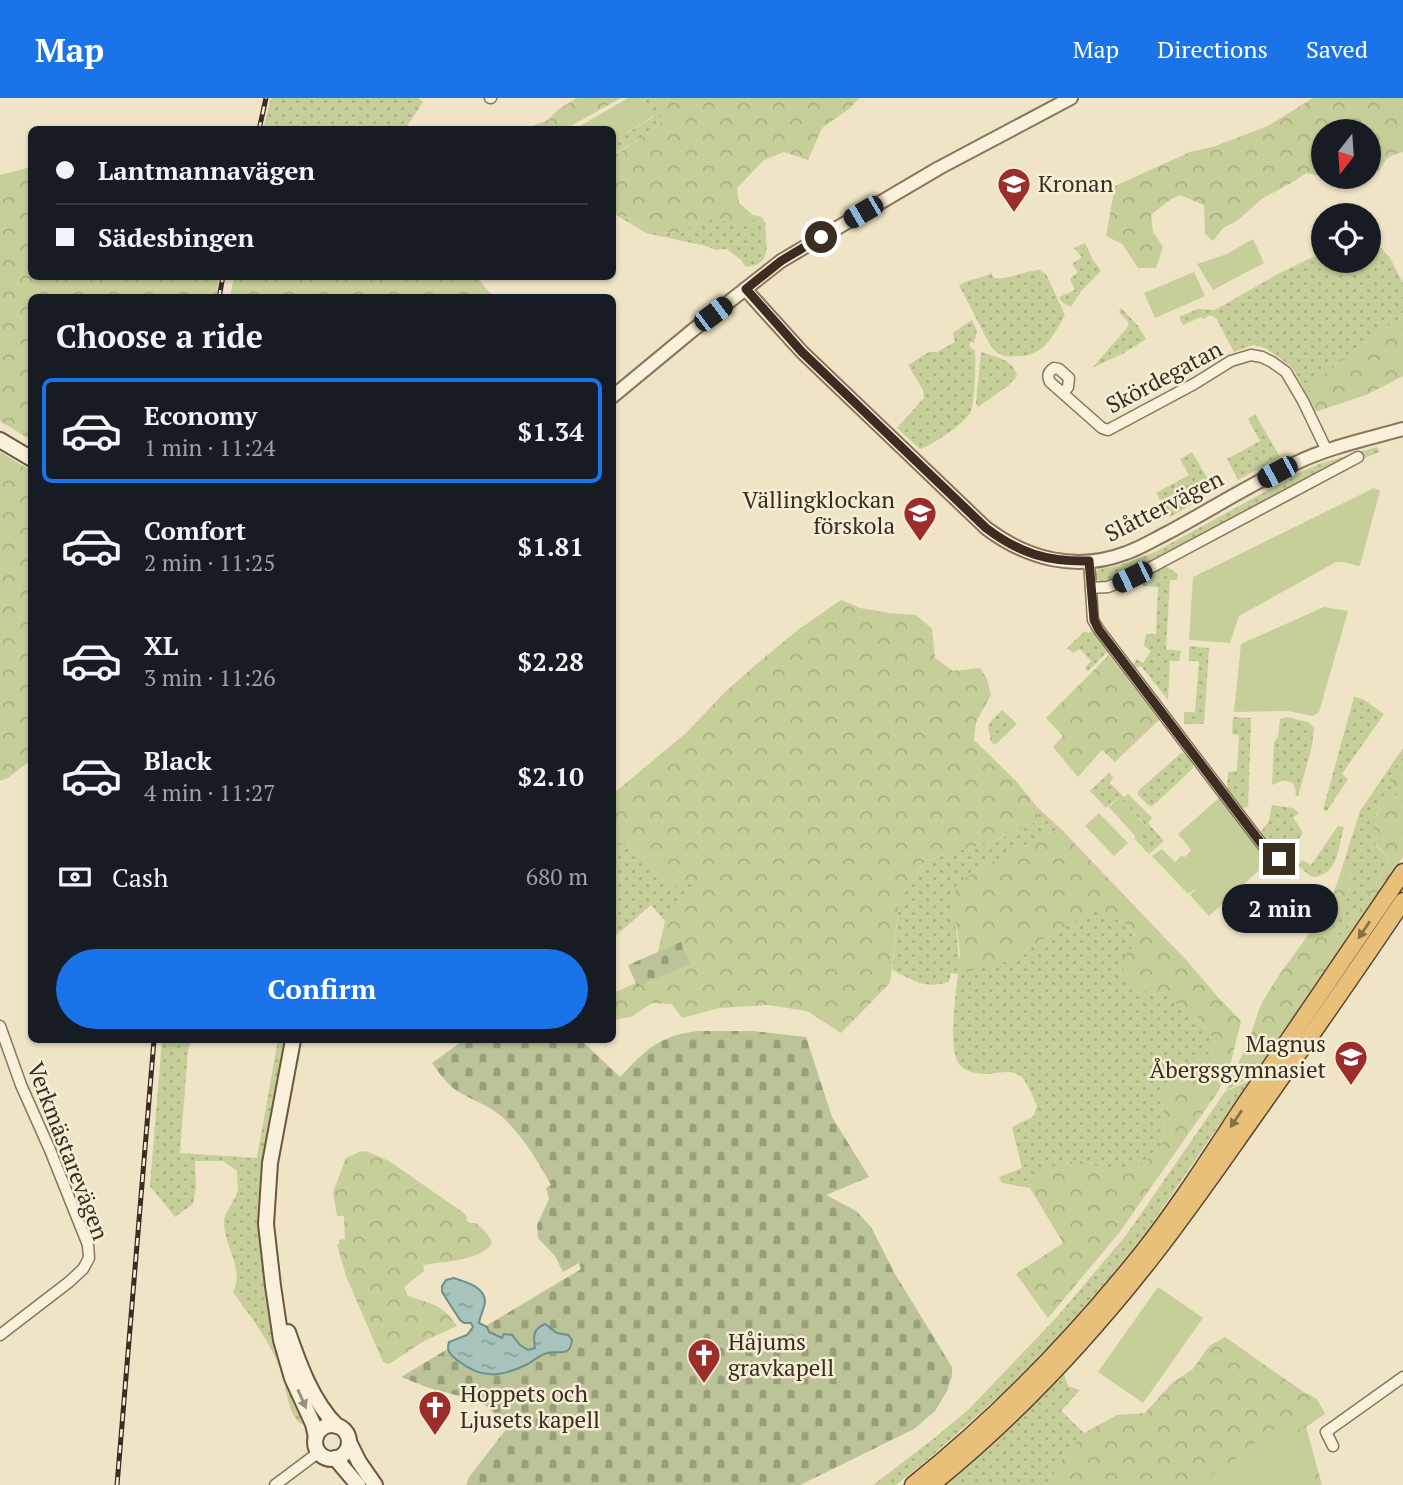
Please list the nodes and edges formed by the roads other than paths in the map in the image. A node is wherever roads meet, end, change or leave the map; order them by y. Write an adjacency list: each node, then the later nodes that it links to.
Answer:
1 (1071, 98): 2 (street)
2 (746, 289): 4 (street); 10 (street, Slåttervägen)
3 (1063, 393): 7 (street, Skördegatan)
4 (616, 394)
5 (1403, 429): 7 (street, Slåttervägen)
6 (0, 440): 9 (main road)
7 (1327, 451): 10 (street, Slåttervägen)
8 (1358, 457): 11 (street)
9 (28, 458)
10 (1089, 561): 11 (street)
11 (1091, 588): 12 (street)
12 (1289, 863)
13 (1403, 874): 28 (highway, one-way to 28)
14 (1401, 907): 29 (highway)
15 (0, 1026): 18 (street, Verkmästarevägen)
16 (292, 1043): 17 (main road)
17 (273, 1286): 20 (main road); 22 (main road, one-way to 22)
18 (0, 1335)
19 (1403, 1377): 23 (street)
20 (337, 1426): 21 (main road); 22 (main road)
21 (349, 1442): 24 (main road); 27 (main road)
22 (318, 1445): 24 (main road); 25 (street)
23 (1334, 1446)
24 (335, 1458): 26 (main road)
25 (275, 1485)
26 (358, 1485)
27 (375, 1485)
28 (913, 1485)
29 (931, 1485)

